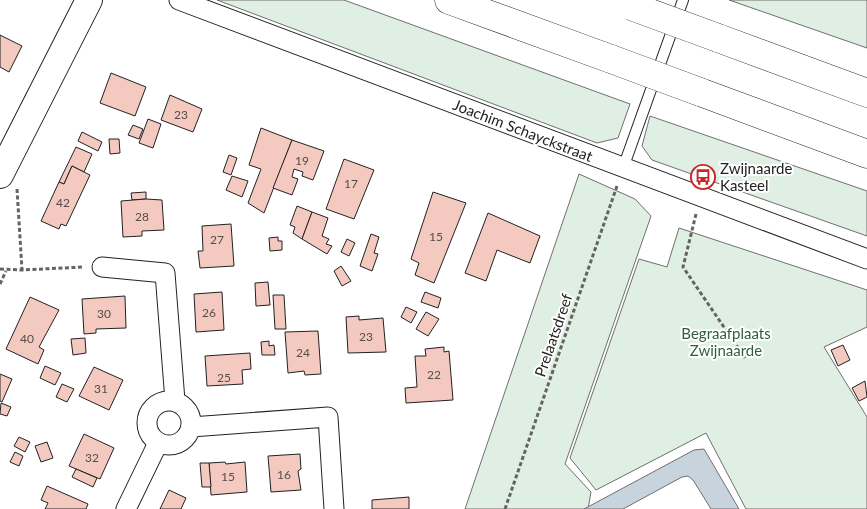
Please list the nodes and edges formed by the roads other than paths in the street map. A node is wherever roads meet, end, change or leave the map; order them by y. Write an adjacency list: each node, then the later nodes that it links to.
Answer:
1 (89, 0): 9 (main road)
2 (179, 0): 8 (street, Joachim Schayckstraat)
3 (449, 0): 7 (highway, bridge)
4 (683, 0): 8 (lane)
5 (624, 3): 6 (highway, bridge)
6 (867, 93)
7 (867, 154)
8 (623, 168): 10 (street, Joachim Schayckstraat)
9 (6, 181)
10 (867, 259)
11 (102, 267): 12 (street)
12 (175, 402): 13 (street); 14 (street)
13 (191, 427): 14 (street); 16 (street)
14 (158, 443): 15 (street)
15 (126, 509)
16 (334, 509)

